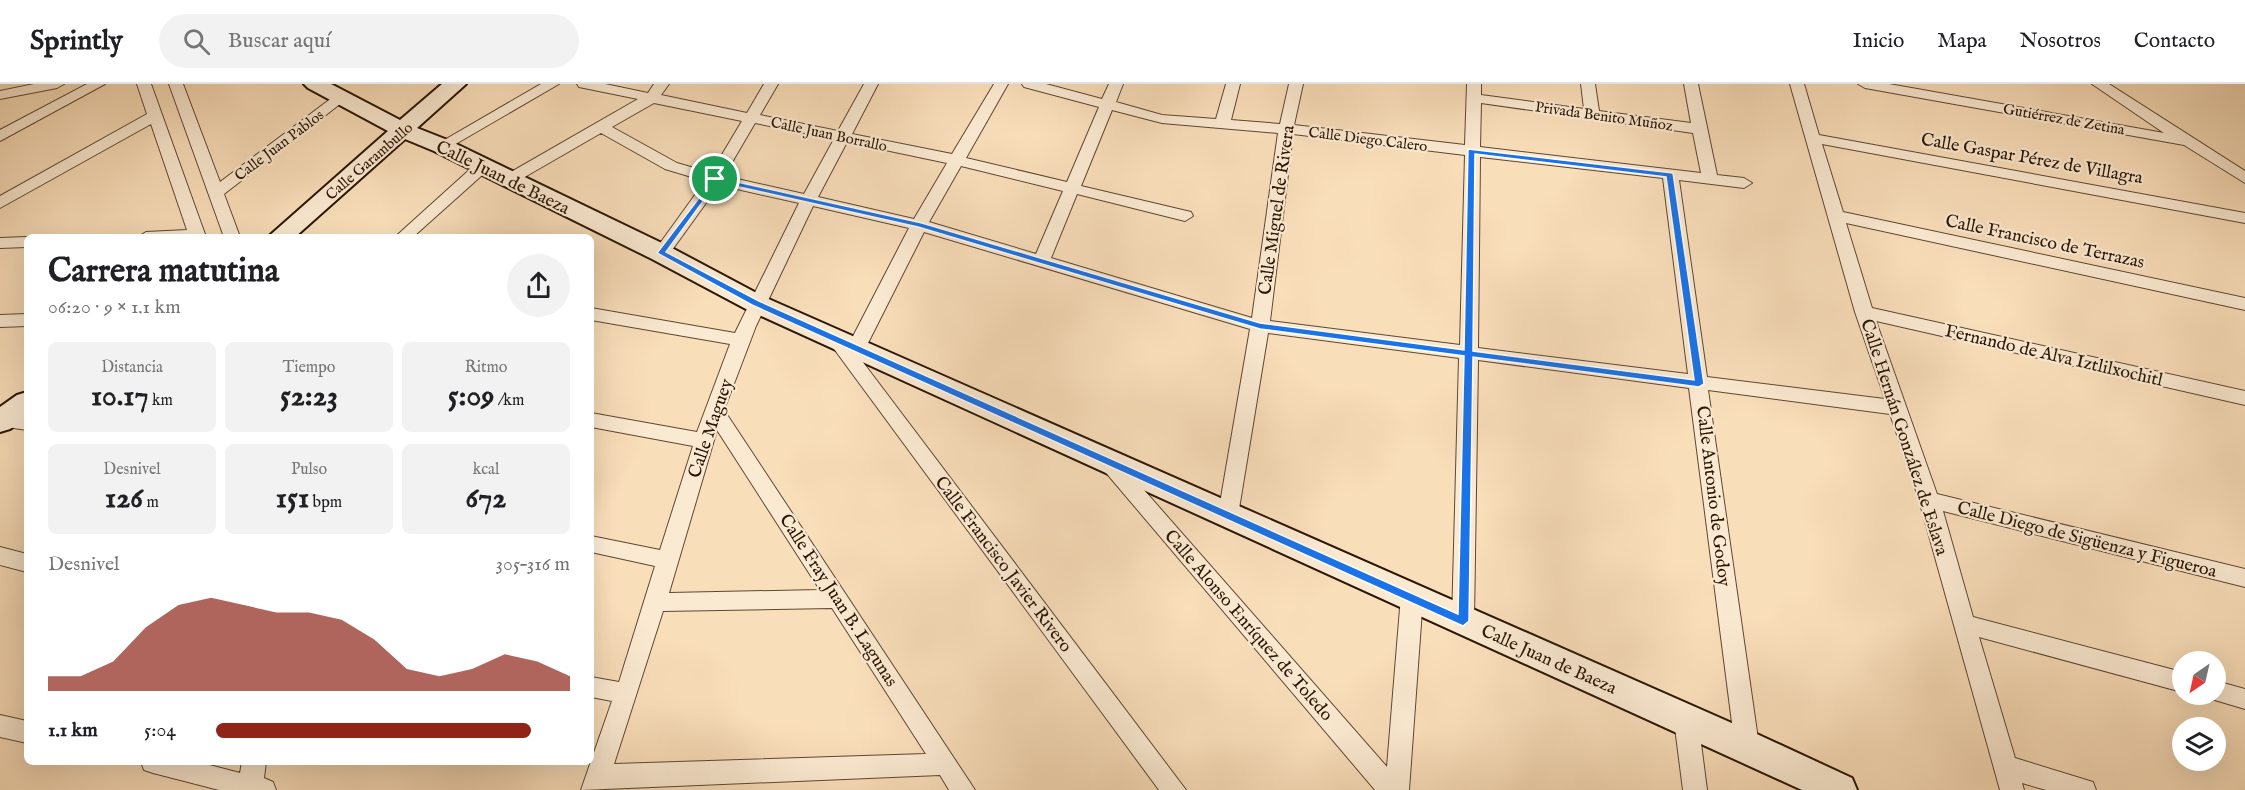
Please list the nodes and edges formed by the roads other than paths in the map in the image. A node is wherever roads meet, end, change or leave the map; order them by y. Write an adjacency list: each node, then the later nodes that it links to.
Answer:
1 (57, 84): 24 (street)
2 (98, 84): 35 (street)
3 (144, 84): 28 (street)
4 (176, 84): 50 (street)
5 (430, 84): 31 (street, Calle Garambullo)
6 (455, 84): 31 (street, Calle Garambullo)
7 (552, 84): 39 (street)
8 (584, 84): 25 (street, Calle Juan Borrallo)
9 (662, 84): 25 (street)
10 (771, 84): 29 (street)
11 (871, 84): 36 (street, Calle Maguey)
12 (1001, 84): 41 (street)
13 (1029, 84): 26 (street, Calle Diego Calero)
14 (1116, 84): 26 (street)
15 (1233, 84): 30 (street)
16 (1296, 84): 33 (street, Calle Miguel de Rivera)
17 (1588, 84): 27 (street)
18 (1691, 84): 34 (street)
19 (1797, 84): 37 (street, Calle Hernán González de Eslava)
20 (1865, 84): 38 (street, Gutiérrez de Zetina)
21 (2101, 84): 38 (street)
22 (323, 88): 31 (street, Calle Juan de Baeza); 50 (street, Calle Juan Pablos)
23 (1474, 91): 27 (street, Privada Benito Muñoz); 40 (street)
24 (0, 95)
25 (651, 98): 29 (street, Calle Juan Borrallo); 32 (street)
26 (1108, 103): 30 (street, Calle Diego Calero); 49 (street)
27 (1592, 114): 34 (street, Privada Benito Muñoz)
28 (154, 116): 52 (street); 57 (street)
29 (753, 119): 36 (street, Calle Juan Borrallo); 46 (street)
30 (1222, 124): 33 (street, Calle Diego Calero)
31 (397, 127): 39 (street, Calle Juan de Baeza); 59 (street, Calle Garambullo)
32 (601, 127): 45 (street); 46 (street)
33 (1286, 129): 40 (street, Calle Diego Calero); 71 (street, Calle Miguel de Rivera)
34 (1700, 129): 47 (street)
35 (0, 136)
36 (842, 137): 41 (street, Calle Juan Borrallo); 51 (street, Calle Maguey)
37 (1813, 138): 54 (street, Calle Hernán González de Eslava); 55 (street, Calle Gaspar Pérez de Villagra)
38 (2191, 142): 44 (street)
39 (442, 146): 42 (street, Calle Juan de Baeza)
40 (1471, 151): 43 (street, Calle Diego Calero); 74 (street)
41 (957, 160): 49 (street, Calle Juan Borrallo); 56 (street)
42 (483, 166): 45 (street, Calle Juan de Baeza); 60 (street)
43 (1670, 175): 47 (street, Calle Diego Calero); 75 (street, Calle Antonio de Godoy)
44 (2245, 178)
45 (510, 179): 63 (street, Calle Juan de Baeza)
46 (715, 179): 51 (street); 63 (street)
47 (1710, 179): 48 (street, Calle Diego Calero)
48 (1744, 183)
49 (1072, 187): 53 (street, Calle Juan Borrallo); 64 (street)
50 (216, 192): 58 (street)
51 (806, 200): 56 (street); 65 (street, Calle Maguey)
52 (0, 203)
53 (1185, 216)
54 (1836, 216): 66 (street, Calle Francisco de Terrazas); 67 (street, Calle Hernán González de Eslava)
55 (2245, 218)
56 (919, 225): 64 (street); 73 (street)
57 (197, 234)
58 (231, 234)
59 (283, 234)
60 (406, 234)
61 (24, 242): 62 (street)
62 (0, 243)
63 (661, 253): 65 (street, Calle Juan de Baeza)
64 (1041, 261): 71 (street)
65 (755, 303): 72 (street, Calle Maguey); 73 (street, Calle Juan de Baeza)
66 (2245, 304)
67 (1864, 312): 76 (street, Fernando de Alva Iztlilxochitl); 78 (street, Calle Hernán González de Eslava)
68 (594, 315): 72 (street)
69 (24, 320): 70 (street)
70 (0, 321)
71 (1260, 326): 74 (street); 85 (street, Calle Miguel de Rivera)
72 (742, 340): 79 (street, Calle Maguey)
73 (846, 343): 83 (street, Calle Juan de Baeza); 113 (street, Calle Francisco Javier Rivero)
74 (1468, 354): 75 (street); 94 (street)
75 (1699, 384): 78 (street); 104 (street, Calle Antonio de Godoy)
76 (2245, 398)
77 (24, 405): 80 (street)
78 (1898, 408): 84 (street, Calle Hernán González de Eslava)
79 (714, 410): 82 (street, Calle Maguey); 92 (street, Calle Fray Juan B. Lagunas)
80 (8, 421)
81 (594, 421): 82 (street)
82 (705, 441): 88 (street, Calle Maguey)
83 (1107, 461): 85 (street, Calle Juan de Baeza); 114 (street, Calle Alonso Enríquez de Toledo)
84 (1929, 500): 90 (street, Calle Diego de Sigüenza y Figueroa); 95 (street, Calle Hernán González de Eslava)
85 (1228, 515): 91 (street, Calle Juan de Baeza)
86 (594, 545): 88 (street)
87 (0, 556): 89 (street)
88 (668, 560): 93 (street, Calle Maguey)
89 (24, 561)
90 (2245, 578)
91 (1412, 596): 94 (street, Calle Juan de Baeza); 115 (street)
92 (839, 599): 93 (street); 105 (street, Calle Fray Juan B. Lagunas)
93 (655, 602): 98 (street, Calle Maguey)
94 (1463, 621): 101 (street, Calle Juan de Baeza)
95 (1966, 624): 96 (street); 108 (street, Calle Hernán González de Eslava)
96 (2172, 679)
97 (594, 688): 98 (street)
98 (626, 694): 109 (street, Calle Maguey)
99 (2226, 694): 100 (street)
100 (2245, 699)
101 (1686, 720): 104 (street, Calle Juan de Baeza); 116 (street)
102 (0, 726): 103 (street)
103 (24, 731)
104 (1747, 746): 117 (street, Calle Juan de Baeza)
105 (946, 764): 109 (street); 112 (street, Calle Fray Juan B. Lagunas)
106 (161, 765): 110 (street)
107 (254, 765): 111 (street)
108 (2009, 779): 118 (street)
109 (596, 783)
110 (211, 784): 111 (street)
111 (254, 789)
112 (963, 790)
113 (1174, 790)
114 (1391, 790)
115 (1396, 790)
116 (1695, 790)
117 (1839, 790)
118 (2084, 790)

